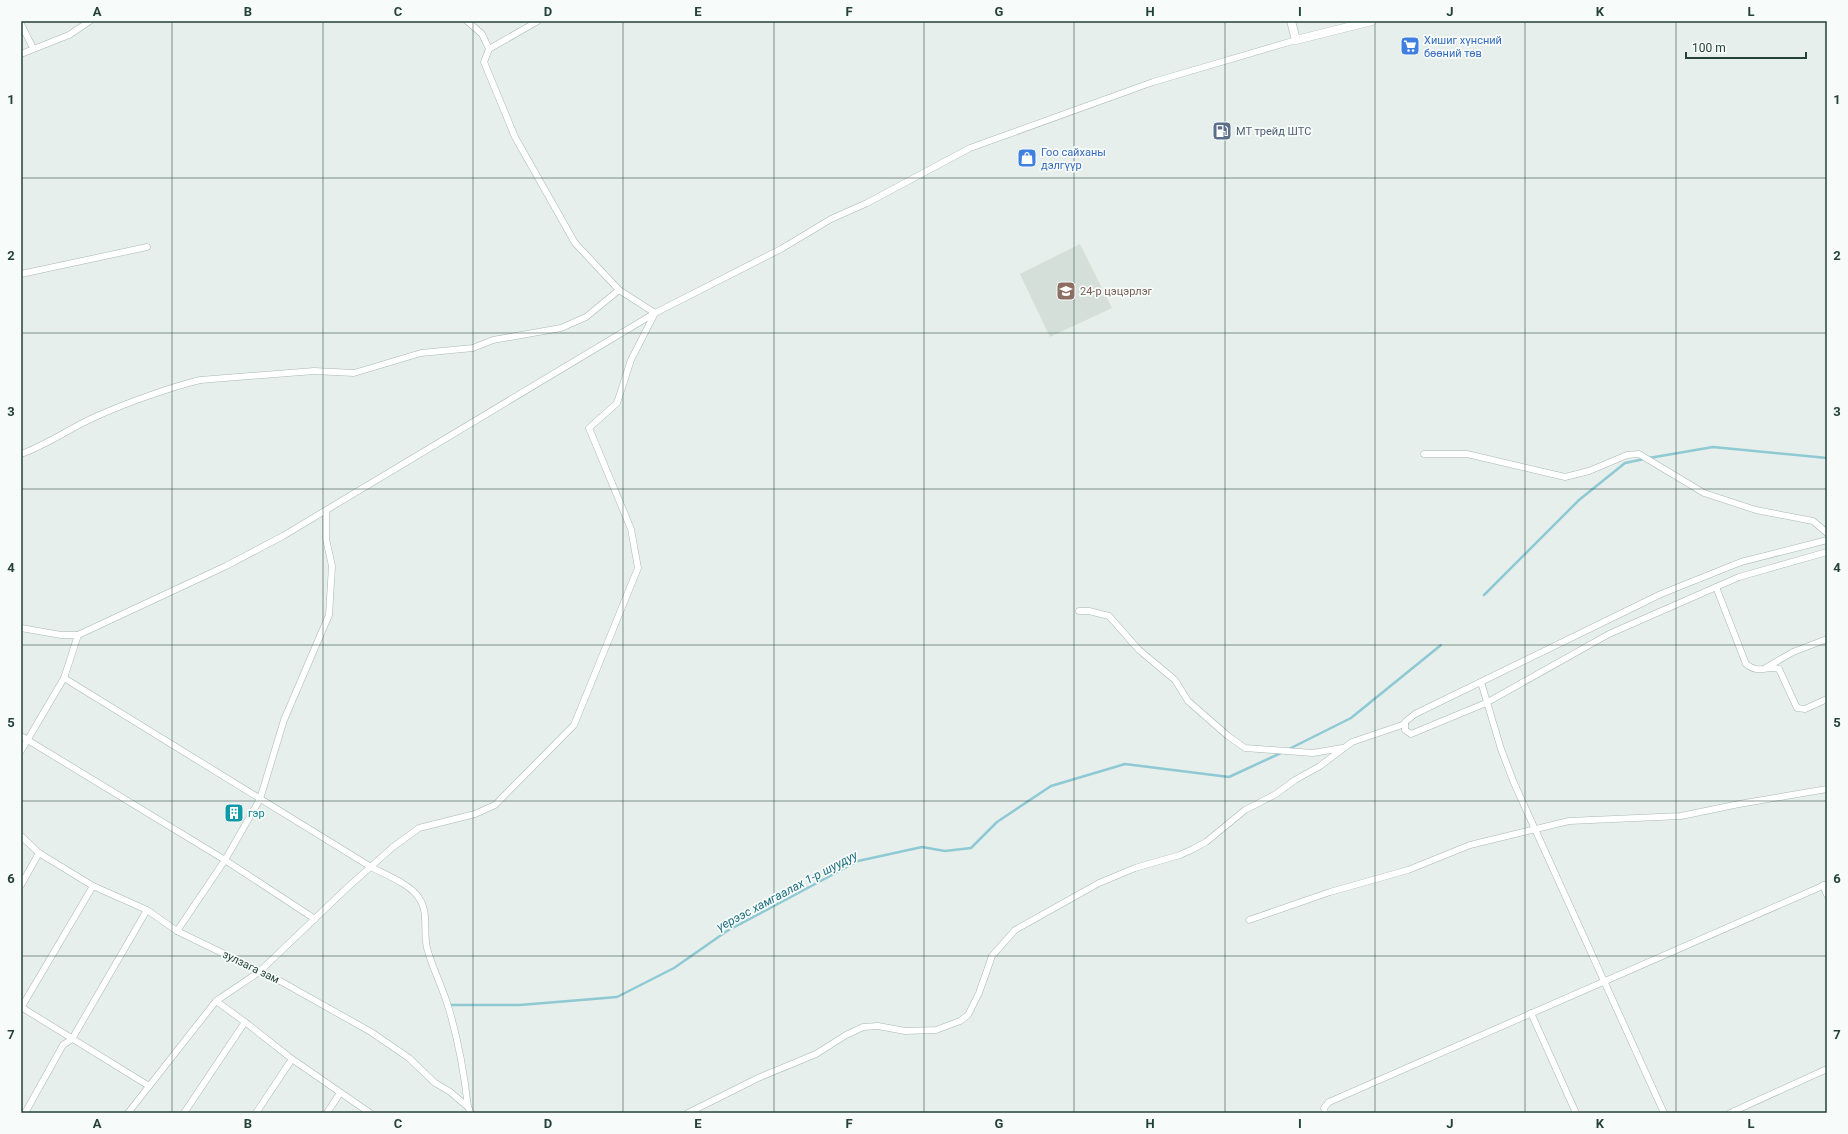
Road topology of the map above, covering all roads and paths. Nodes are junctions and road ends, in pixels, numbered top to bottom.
1 (90, 21) edge
2 (467, 21) edge
3 (538, 21) edge
4 (1291, 21) edge
5 (1372, 21) edge
6 (21, 24) edge
7 (1296, 40) junction
8 (34, 48) junction
9 (489, 48) junction
10 (21, 54) edge
11 (147, 247) dead end
12 (21, 274) edge
13 (619, 290) junction
14 (655, 313) junction
15 (21, 454) edge
16 (1424, 454) dead end
17 (326, 511) junction
18 (1827, 533) edge
19 (1827, 540) edge
20 (1827, 552) edge
21 (1716, 587) junction
22 (1079, 611) dead end
23 (21, 628) edge
24 (78, 635) junction
25 (1827, 639) edge
26 (1760, 670) junction
27 (64, 678) junction
28 (1481, 682) junction
29 (1827, 699) edge
30 (1486, 703) junction
31 (1405, 724) junction
32 (21, 736) edge
33 (28, 740) junction
34 (1344, 748) junction
35 (21, 751) edge
36 (1827, 789) edge
37 (260, 799) junction
38 (1535, 830) junction
39 (21, 836) edge
40 (39, 853) junction
41 (225, 860) junction
42 (371, 867) junction
43 (1825, 884) edge
44 (21, 885) edge
45 (93, 886) junction
46 (1827, 895) edge
47 (147, 910) junction
48 (315, 919) junction
49 (1249, 920) dead end
50 (177, 930) junction
51 (259, 972) junction
52 (1604, 981) junction
53 (216, 1001) junction
54 (21, 1008) edge
55 (1531, 1013) junction
56 (245, 1022) junction
57 (72, 1039) junction
58 (292, 1060) junction
59 (1827, 1069) edge
60 (149, 1086) junction
61 (340, 1093) junction
62 (469, 1110) edge
63 (25, 1113) edge
64 (128, 1113) edge
65 (184, 1113) edge
66 (256, 1113) edge
67 (327, 1113) edge
68 (370, 1113) edge
69 (688, 1113) edge
70 (1325, 1113) edge
71 (1576, 1113) edge
72 (1664, 1113) edge
73 (1730, 1113) edge

1 - 8 street
2 - 9 street
3 - 9 street
4 - 7 street
5 - 7 street
6 - 8 street
7 - 14 street
8 - 10 street
9 - 13 street
11 - 12 street
13 - 14 street
13 - 15 street
14 - 17 street
14 - 42 street
16 - 18 street
17 - 24 street
17 - 37 street
19 - 28 street
20 - 21 street
21 - 26 street
21 - 30 street
22 - 34 street
23 - 24 street
24 - 27 street
25 - 26 street
26 - 29 street
27 - 33 street
27 - 37 street
28 - 30 street
28 - 31 street
30 - 31 street
30 - 38 street
31 - 34 street
32 - 33 street
33 - 35 street
33 - 41 street
34 - 69 street
36 - 38 street
37 - 41 street
37 - 42 street
38 - 49 street
38 - 52 street
39 - 40 street, зулзага зам
40 - 44 street
40 - 45 street, зулзага зам
41 - 48 street
41 - 50 street
42 - 48 street
42 - 62 street
43 - 46 street
43 - 52 street
45 - 47 street, зулзага зам
45 - 54 street
47 - 50 street, зулзага зам
47 - 57 street
48 - 51 street
50 - 51 street, зулзага зам
51 - 53 street
51 - 62 street, зулзага зам
52 - 55 street
52 - 72 street
53 - 56 street
53 - 60 street
54 - 57 street
55 - 70 street
55 - 71 street
56 - 58 street
56 - 65 street
57 - 60 street
57 - 63 street
58 - 61 street
58 - 66 street
59 - 73 street
60 - 64 street
61 - 67 street
61 - 68 street

